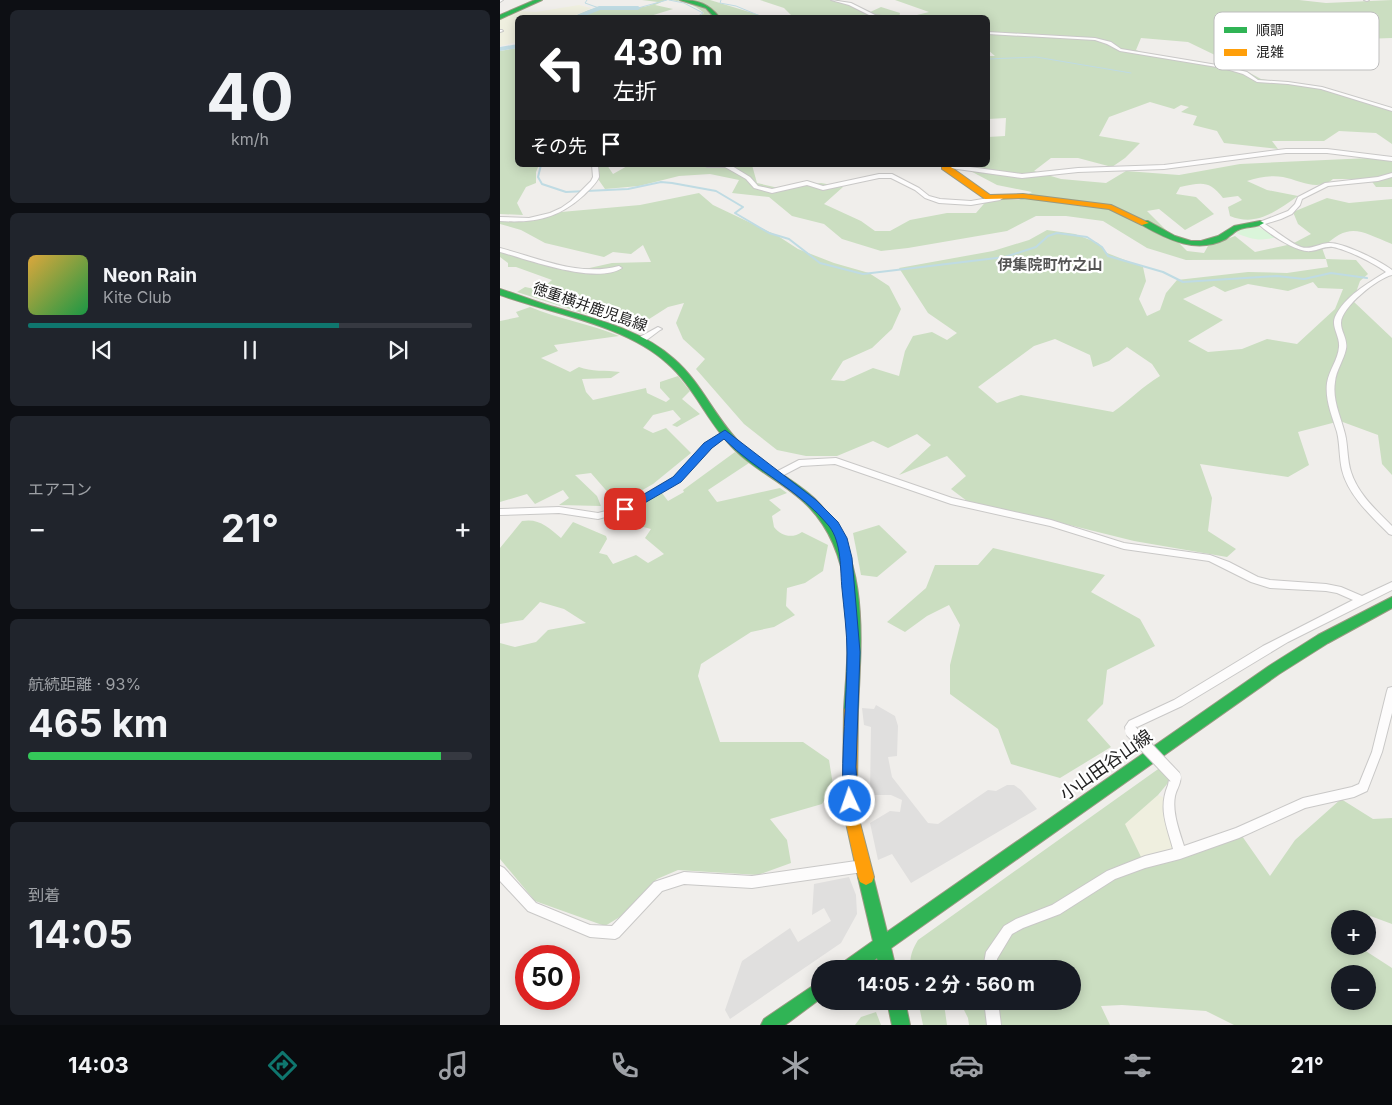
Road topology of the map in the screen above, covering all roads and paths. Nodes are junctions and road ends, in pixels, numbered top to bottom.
1 (539, 0) edge
2 (683, 0) edge
3 (833, 0) edge
4 (716, 15) edge
5 (872, 15) edge
6 (500, 17) edge
7 (990, 33) edge
8 (1214, 66) edge
9 (1238, 70) edge
10 (1392, 110) edge
11 (1392, 160) edge
12 (595, 167) edge
13 (729, 167) edge
14 (945, 167) edge
15 (952, 167) edge
16 (1392, 175) edge
17 (1000, 198) junction
18 (500, 219) edge
19 (1260, 223) junction
20 (500, 250) edge
21 (619, 268) dead end
22 (1390, 269) edge
23 (500, 292) edge
24 (658, 329) dead end
25 (641, 340) junction
26 (725, 434) junction
27 (775, 476) junction
28 (500, 512) edge
29 (1392, 532) edge
30 (1392, 586) edge
31 (1361, 600) junction
32 (1392, 602) edge
33 (1392, 691) edge
34 (1131, 731) joint
35 (1180, 853) junction
36 (863, 866) junction
37 (500, 872) edge
38 (882, 944) junction
39 (860, 960) edge
40 (886, 960) edge
41 (990, 960) edge
42 (811, 995) edge
43 (898, 1010) edge
44 (992, 1010) edge
45 (770, 1025) edge
46 (901, 1025) edge
47 (994, 1025) edge

1 - 6 main road
2 - 4 main road
3 - 5 street
7 - 8 street
9 - 10 street
11 - 15 street
12 - 18 street
13 - 17 street
14 - 17 main road
16 - 19 street
17 - 19 main road
19 - 22 street
20 - 21 street
22 - 29 street
23 - 25 main road, 徳重横井鹿児島線
24 - 25 street
25 - 26 main road, 徳重横井鹿児島線
26 - 27 main road, 徳重横井鹿児島線
26 - 28 street
27 - 31 street
27 - 36 main road, 徳重横井鹿児島線
30 - 31 street
31 - 34 street
32 - 38 main road, 小山田谷山線
33 - 35 street
34 - 35 street, bridge
35 - 41 street
36 - 37 street
36 - 38 main road, 徳重横井鹿児島線
38 - 39 main road, 小山田谷山線
38 - 40 main road, 徳重横井鹿児島線
42 - 45 main road
43 - 46 main road
44 - 47 street

